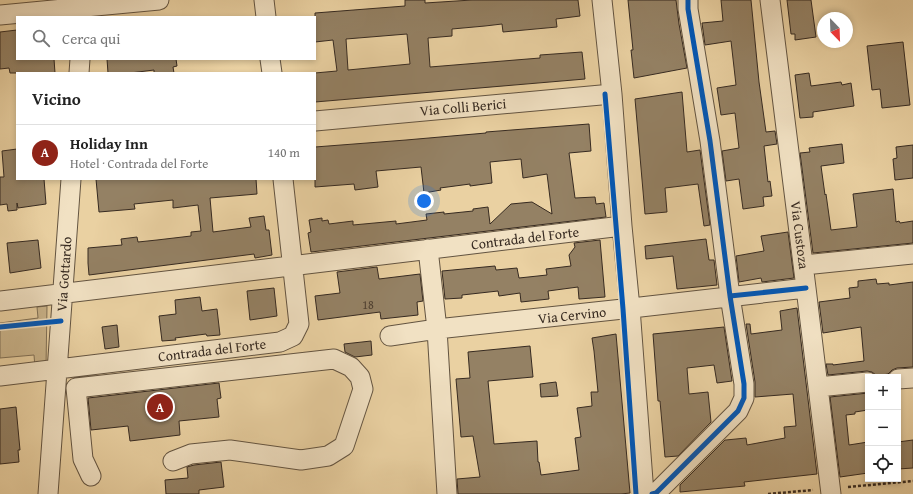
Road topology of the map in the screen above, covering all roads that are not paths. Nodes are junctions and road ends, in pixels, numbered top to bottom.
1 (159, 0) edge
2 (264, 0) edge
3 (602, 0) edge
4 (688, 0) edge
5 (770, 0) edge
6 (83, 8) edge
7 (0, 15) edge
8 (266, 16) edge
9 (80, 60) edge
10 (270, 60) edge
11 (79, 72) edge
12 (272, 72) edge
13 (612, 94) junction
14 (316, 121) edge
15 (71, 180) edge
16 (283, 180) edge
17 (622, 226) junction
18 (428, 249) junction
19 (913, 254) edge
20 (804, 265) junction
21 (292, 266) junction
22 (806, 288) junction
23 (63, 293) junction
24 (730, 296) junction
25 (0, 301) edge
26 (630, 308) junction
27 (437, 329) junction
28 (390, 336) dead end
29 (57, 370) junction
30 (0, 376) edge
31 (913, 378) edge
32 (901, 379) edge
33 (865, 382) edge
34 (818, 387) junction
35 (173, 461) dead end
36 (91, 476) dead end
37 (48, 494) edge
38 (447, 494) edge
39 (644, 494) edge
40 (652, 494) edge
41 (831, 494) edge

1 - 6 street
2 - 8 street
3 - 13 street
4 - 24 street
5 - 20 street, Via Custoza
6 - 7 street
9 - 11 street
10 - 12 street
13 - 14 street, Via Colli Berici
13 - 17 street
15 - 23 street, Via Gottardo
16 - 21 street
17 - 18 street, Contrada del Forte
17 - 26 street
18 - 21 street, Contrada del Forte
18 - 27 street
19 - 20 street
20 - 22 street, Via Custoza
21 - 23 street, Contrada del Forte
21 - 29 street, Contrada del Forte
22 - 24 street, Via Cervino
22 - 34 street, Via Custoza
23 - 25 street, Contrada del Forte
23 - 29 street, Via Gottardo
24 - 26 street, Via Cervino
24 - 40 street
26 - 27 street, Via Cervino
26 - 39 street
27 - 28 street, Via Cervino
27 - 38 street
29 - 30 street
29 - 37 street, Via Gottardo
31 - 32 street
33 - 34 street
34 - 41 street, Via Custoza
35 - 36 street

